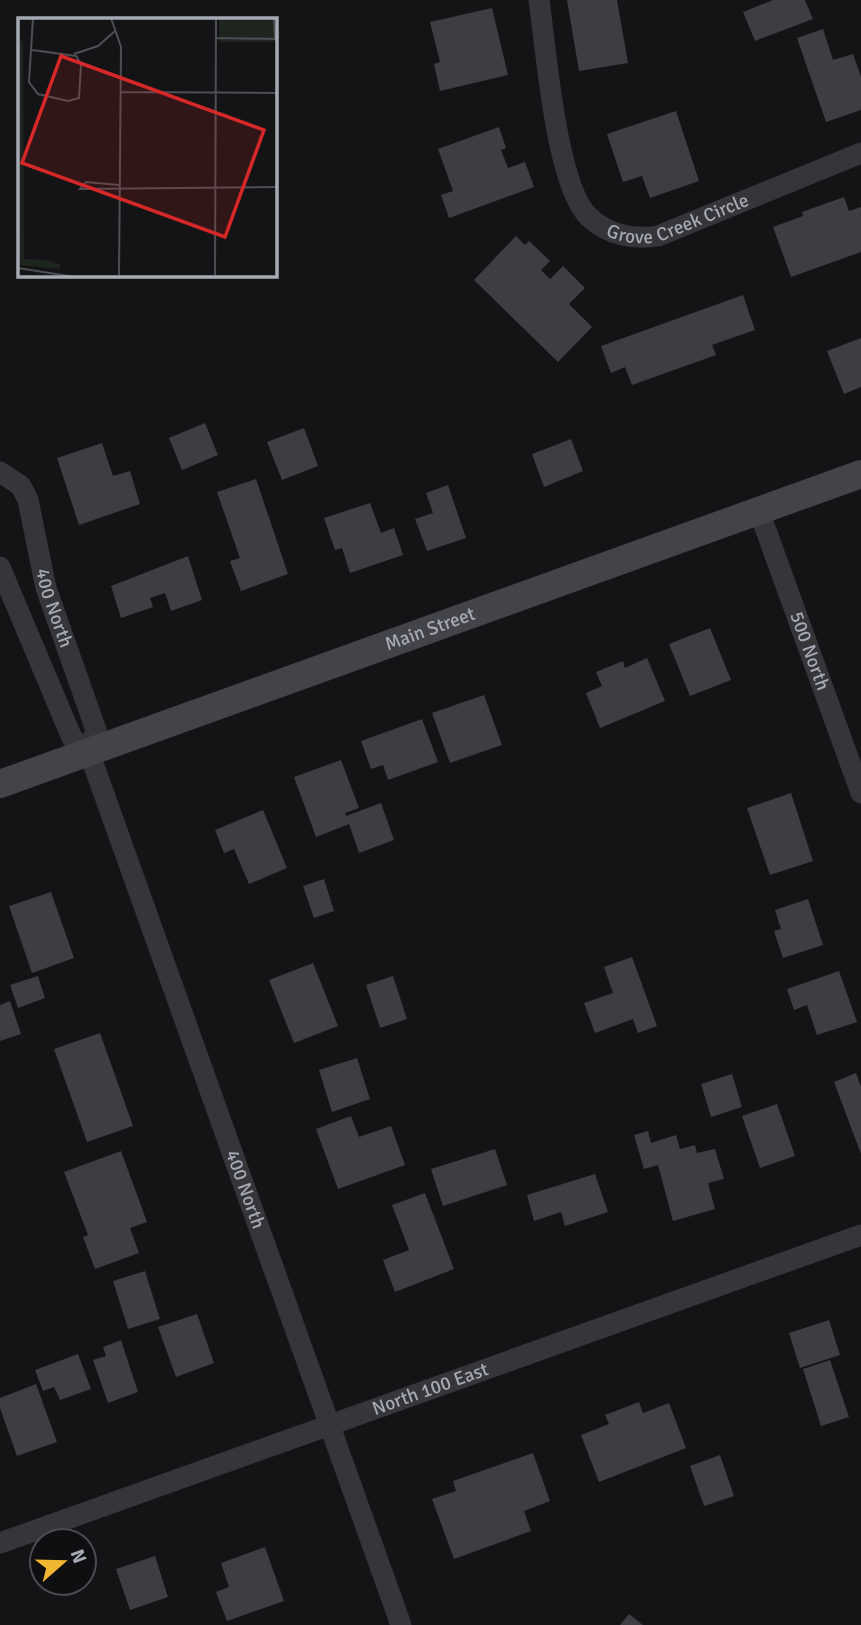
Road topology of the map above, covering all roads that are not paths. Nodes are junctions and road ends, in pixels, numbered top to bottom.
1 (539, 0) edge
2 (861, 153) edge
3 (0, 472) edge
4 (861, 474) edge
5 (759, 511) junction
6 (0, 567) edge
7 (64, 643) junction
8 (38, 656) junction
9 (89, 752) junction
10 (0, 784) edge
11 (861, 793) edge
12 (861, 1235) edge
13 (330, 1425) junction
14 (0, 1543) edge
15 (401, 1625) edge

1 - 2 street, Grove Creek Circle
3 - 7 street, 400 North
4 - 5 main road, Main Street
5 - 9 main road, Main Street
5 - 11 street, 500 North
6 - 8 street, 400 North
7 - 8 street
7 - 9 street, 400 North
8 - 9 street, 400 North
9 - 10 main road, Main Street
9 - 13 street, 400 North
12 - 13 street, North 100 East
13 - 14 street, North 100 East
13 - 15 street, 400 North

